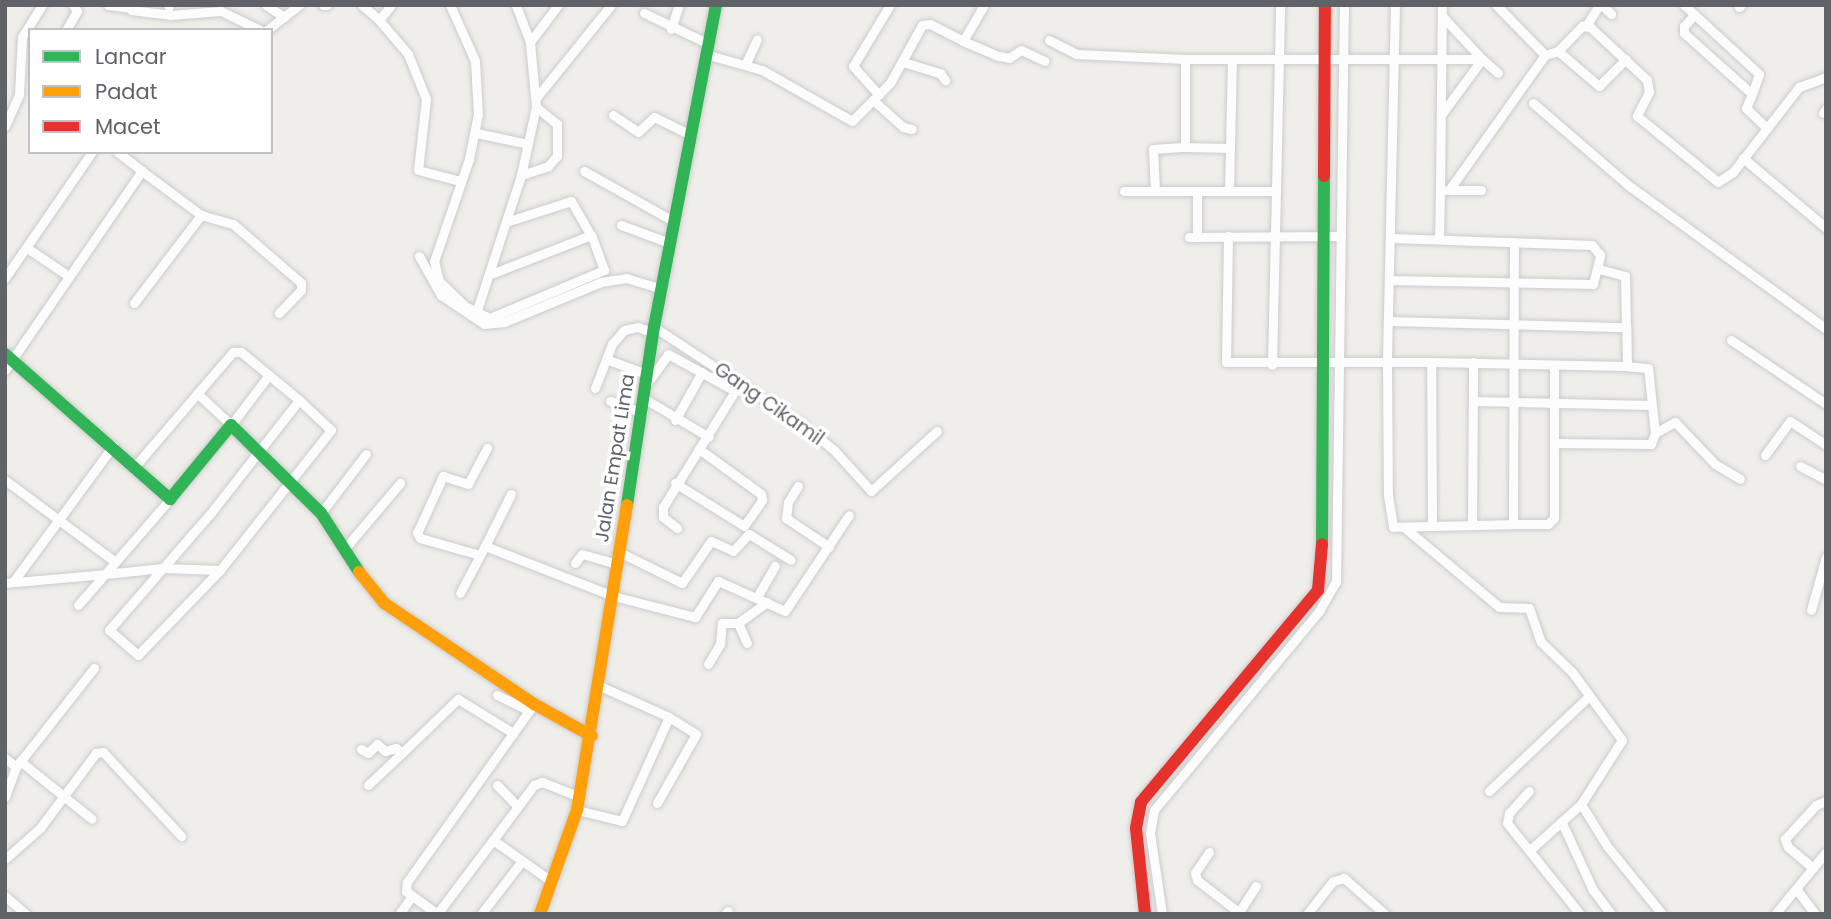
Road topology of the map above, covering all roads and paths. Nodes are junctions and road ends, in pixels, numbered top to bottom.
1 (42, 5) edge
2 (73, 5) edge
3 (108, 5) edge
4 (266, 5) edge
5 (299, 5) edge
6 (362, 5) edge
7 (391, 5) edge
8 (450, 5) edge
9 (516, 5) edge
10 (558, 5) edge
11 (611, 5) edge
12 (679, 5) edge
13 (890, 5) edge
14 (984, 5) edge
15 (1280, 5) edge
16 (1325, 5) edge
17 (1344, 5) edge
18 (1395, 5) edge
19 (1442, 5) edge
20 (1496, 5) edge
21 (1600, 5) edge
22 (1684, 5) edge
23 (713, 6) edge
24 (134, 8) edge
25 (644, 13) dead end
26 (1611, 14) dead end
27 (1694, 15) junction
28 (284, 17) junction
29 (1443, 17) junction
30 (379, 20) junction
31 (1586, 26) junction
32 (67, 28) edge
33 (257, 28) edge
34 (270, 28) edge
35 (671, 29) junction
36 (757, 39) dead end
37 (1049, 40) dead end
38 (963, 41) junction
39 (530, 42) junction
40 (706, 49) junction
41 (1558, 51) junction
42 (1545, 55) junction
43 (1324, 57) junction
44 (1342, 57) junction
45 (1278, 58) junction
46 (1394, 59) junction
47 (1482, 59) junction
48 (1626, 59) junction
49 (1182, 60) junction
50 (1233, 60) junction
51 (1442, 60) junction
52 (1045, 61) dead end
53 (903, 62) junction
54 (746, 64) junction
55 (1498, 74) dead end
56 (1826, 77) edge
57 (945, 80) dead end
58 (1752, 94) junction
59 (876, 97) junction
60 (536, 102) junction
61 (1533, 103) dead end
62 (613, 114) dead end
63 (1441, 115) junction
64 (5, 126) edge
65 (1767, 128) junction
66 (912, 130) dead end
67 (476, 133) junction
68 (689, 134) junction
69 (528, 144) junction
70 (1185, 148) junction
71 (1230, 148) junction
72 (91, 154) edge
73 (121, 154) edge
74 (1743, 158) junction
75 (142, 171) junction
76 (584, 171) dead end
77 (521, 175) junction
78 (460, 181) junction
79 (1155, 190) junction
80 (1444, 190) junction
81 (1481, 190) dead end
82 (1124, 191) dead end
83 (1198, 191) junction
84 (1228, 191) junction
85 (1276, 191) junction
86 (201, 215) junction
87 (673, 221) junction
88 (506, 222) junction
89 (621, 225) dead end
90 (1826, 229) edge
91 (591, 235) junction
92 (1228, 236) junction
93 (1325, 236) junction
94 (1341, 236) junction
95 (1276, 237) junction
96 (1392, 238) junction
97 (1439, 239) junction
98 (1514, 242) junction
99 (670, 243) junction
100 (27, 248) junction
101 (419, 256) dead end
102 (1598, 270) junction
103 (491, 274) junction
104 (67, 275) junction
105 (5, 278) edge
106 (1390, 280) junction
107 (1513, 282) junction
108 (662, 289) junction
109 (134, 303) dead end
110 (279, 313) dead end
111 (476, 313) junction
112 (1389, 321) junction
113 (1514, 324) junction
114 (1626, 327) junction
115 (1826, 329) edge
116 (654, 330) junction
117 (1731, 340) dead end
118 (606, 359) junction
119 (7, 361) edge
120 (1432, 362) junction
121 (1474, 362) junction
122 (1387, 363) junction
123 (1513, 363) junction
124 (1272, 365) junction
125 (1553, 365) junction
126 (1331, 366) junction
127 (1627, 366) junction
128 (702, 372) junction
129 (268, 376) junction
130 (648, 379) junction
131 (595, 388) dead end
132 (198, 394) junction
133 (645, 399) junction
134 (299, 400) junction
135 (610, 401) dead end
136 (1473, 401) junction
137 (1512, 403) junction
138 (1554, 403) junction
139 (1826, 404) edge
140 (1650, 405) junction
141 (643, 413) junction
142 (675, 420) junction
143 (231, 425) junction
144 (937, 431) dead end
145 (1655, 433) junction
146 (709, 437) junction
147 (1554, 443) junction
148 (1826, 445) edge
149 (113, 446) junction
150 (487, 448) dead end
151 (699, 449) junction
152 (260, 452) junction
153 (366, 454) dead end
154 (1765, 455) dead end
155 (136, 465) junction
156 (1800, 466) dead end
157 (1338, 477) junction
158 (1324, 478) junction
159 (1740, 479) dead end
160 (5, 480) edge
161 (1826, 480) edge
162 (291, 483) junction
163 (400, 483) dead end
164 (674, 483) junction
165 (798, 486) dead end
166 (511, 494) dead end
167 (170, 499) junction
168 (321, 513) junction
169 (849, 515) dead end
170 (58, 519) junction
171 (1513, 524) junction
172 (1472, 525) junction
173 (1432, 526) junction
174 (677, 528) dead end
175 (1405, 528) junction
176 (485, 546) junction
177 (346, 547) junction
178 (829, 547) junction
179 (480, 555) junction
180 (1826, 557) edge
181 (618, 558) junction
182 (791, 560) dead end
183 (114, 561) junction
184 (575, 563) dead end
185 (775, 566) dead end
186 (163, 568) junction
187 (220, 570) junction
188 (105, 574) junction
189 (9, 582) edge
190 (460, 593) dead end
191 (613, 596) junction
192 (757, 597) junction
193 (767, 602) junction
194 (79, 605) dead end
195 (1811, 610) dead end
196 (738, 622) junction
197 (747, 643) dead end
198 (1278, 648) junction
199 (708, 664) dead end
200 (94, 668) dead end
201 (600, 686) junction
202 (497, 695) dead end
203 (1589, 696) junction
204 (531, 707) junction
205 (669, 717) junction
206 (513, 733) junction
207 (592, 736) junction
208 (361, 749) dead end
209 (402, 753) junction
210 (5, 758) edge
211 (18, 764) junction
212 (368, 785) dead end
213 (497, 785) dead end
214 (1529, 791) dead end
215 (1489, 792) dead end
216 (64, 794) junction
217 (580, 796) junction
218 (5, 797) edge
219 (1826, 801) edge
220 (657, 803) dead end
221 (1581, 804) junction
222 (516, 805) junction
223 (576, 810) junction
224 (92, 819) dead end
225 (1562, 823) junction
226 (181, 836) dead end
227 (493, 840) junction
228 (1531, 849) junction
229 (1209, 852) dead end
230 (1826, 852) edge
231 (5, 859) edge
232 (522, 861) junction
233 (1814, 868) junction
234 (551, 881) junction
235 (1256, 886) dead end
236 (1797, 890) junction
237 (5, 896) edge
238 (412, 896) junction
239 (1381, 912) edge
240 (436, 913) edge
241 (1240, 913) edge
242 (26, 914) edge
243 (399, 914) edge
244 (481, 914) edge
245 (540, 914) edge
246 (1146, 914) edge
247 (1162, 914) edge
248 (1307, 914) edge
249 (1580, 914) edge
250 (1611, 914) edge
251 (1662, 914) edge
252 (1775, 914) edge
253 (1815, 914) edge

1 - 64 street
2 - 32 street
3 - 24 street
4 - 28 street
5 - 28 street
6 - 30 street
7 - 30 street
8 - 67 street
9 - 39 street
10 - 39 street
11 - 60 street
12 - 35 street
13 - 59 street
14 - 38 street
15 - 45 street
16 - 43 street
17 - 44 street
18 - 46 street
19 - 29 street
20 - 42 street
21 - 26 street
21 - 31 street
22 - 27 street
23 - 40 street, Jalan Empat Lima
24 - 33 street
25 - 35 street
27 - 58 street
27 - 58 street
28 - 34 street
29 - 47 street
29 - 51 street
30 - 78 street
31 - 41 street
31 - 48 street
35 - 40 street
36 - 54 street
37 - 49 street
38 - 52 street
38 - 53 street
39 - 60 street
40 - 54 street
40 - 68 street, Jalan Empat Lima
41 - 42 street
41 - 48 street
42 - 80 street
43 - 44 street
43 - 45 street
43 - 93 street
44 - 46 street
44 - 94 street
45 - 50 street
45 - 85 street
46 - 51 street
46 - 96 street
47 - 51 street
47 - 55 street
47 - 63 street
48 - 74 street
49 - 50 street
49 - 70 street
50 - 71 street
51 - 63 street
53 - 57 street
53 - 59 street
54 - 59 street
56 - 65 street
58 - 65 street
59 - 66 street
60 - 69 street
60 - 77 street
61 - 115 street
62 - 68 street
63 - 80 street
65 - 74 street
67 - 69 street
67 - 78 street
68 - 87 street, Jalan Empat Lima
69 - 77 street
70 - 71 street
70 - 79 street
71 - 84 street
72 - 100 street
73 - 75 street
74 - 90 street
75 - 86 street
75 - 104 street
76 - 87 street
77 - 88 street
78 - 111 street
79 - 82 street
79 - 83 street
80 - 81 street
80 - 97 street
83 - 84 street
83 - 92 street
84 - 85 street
85 - 95 street
86 - 109 street
86 - 110 street
87 - 99 street, Jalan Empat Lima
88 - 91 street
88 - 103 street
89 - 99 street
91 - 103 street
91 - 111 street
92 - 95 street
92 - 124 street
93 - 94 street
93 - 95 street
93 - 126 street
94 - 126 street
95 - 124 street
96 - 97 street
96 - 106 street
97 - 98 street
98 - 102 street
98 - 107 street
99 - 108 street, Jalan Empat Lima
100 - 104 street
100 - 105 street
101 - 108 street
102 - 107 street
102 - 114 street
103 - 111 street
104 - 119 street
106 - 107 street
106 - 112 street
107 - 113 street
108 - 116 street, Jalan Empat Lima
112 - 113 street
112 - 122 street
113 - 114 street
113 - 123 street
114 - 127 street
116 - 118 street
116 - 130 street, Jalan Empat Lima
116 - 144 street, Gang Cikamil
117 - 139 street
118 - 130 street
118 - 131 street
119 - 149 street
120 - 121 street
120 - 122 street
120 - 173 street
121 - 123 street
121 - 136 street
122 - 126 street
122 - 175 street
123 - 125 street
123 - 137 street
124 - 126 street
125 - 127 street
125 - 138 street
126 - 157 street
126 - 158 street
127 - 140 street
128 - 130 street
128 - 142 street
128 - 146 street
129 - 132 street
129 - 134 street
129 - 143 street
130 - 133 street, Jalan Empat Lima
132 - 143 street
132 - 155 street
133 - 141 street, Jalan Empat Lima
133 - 142 street
134 - 152 street
134 - 162 street
135 - 141 street
136 - 137 street
136 - 172 street
137 - 138 street
137 - 171 street
138 - 140 street
138 - 147 street
140 - 145 street
141 - 181 street, Jalan Empat Lima
142 - 146 street
143 - 152 street
143 - 167 street
145 - 147 street
145 - 159 street
146 - 151 street
147 - 171 street
148 - 154 street
149 - 155 street
149 - 170 street
150 - 179 street
151 - 164 street
151 - 164 street
152 - 162 street
152 - 186 street
153 - 168 street
155 - 167 street
156 - 161 street
157 - 158 street
157 - 198 street
158 - 198 street
160 - 170 street
162 - 168 street
162 - 187 street
163 - 177 street
164 - 174 street
165 - 178 street
166 - 176 street
167 - 183 street
168 - 177 street
169 - 178 street
170 - 183 street
170 - 189 street
171 - 172 street
172 - 173 street
173 - 175 street
175 - 203 street
176 - 179 street
176 - 191 street
177 - 204 street
178 - 193 street
179 - 190 street
180 - 195 street
181 - 182 street
181 - 184 street
181 - 191 street, Jalan Empat Lima
183 - 188 street
185 - 192 street
186 - 187 street
186 - 187 street
186 - 188 street
188 - 189 street
188 - 194 street
191 - 192 street
191 - 201 street, Jalan Empat Lima
192 - 193 street
193 - 196 street
196 - 197 street
196 - 199 street
198 - 246 street
198 - 247 street
200 - 211 street
201 - 205 street
201 - 207 street, Jalan Empat Lima
202 - 204 street
203 - 215 street
203 - 221 street
204 - 206 street
204 - 207 street
205 - 220 street
205 - 223 street
206 - 209 street
206 - 238 street
207 - 217 street, Jalan Empat Lima
208 - 209 street
209 - 212 street
210 - 211 street
211 - 216 street
211 - 218 street
213 - 222 street
214 - 228 street
216 - 224 street
216 - 226 street
216 - 231 street
217 - 222 street
217 - 223 street, Jalan Empat Lima
219 - 233 street
221 - 225 street
221 - 251 street
222 - 227 street
223 - 234 street, Jalan Empat Lima
225 - 228 street
225 - 250 street
227 - 232 street
227 - 240 street
228 - 249 street
229 - 241 street
230 - 233 street
232 - 234 street
232 - 244 street
233 - 236 street
234 - 245 street, Jalan Empat Lima
235 - 241 street
236 - 252 street
236 - 253 street
237 - 242 street
238 - 240 street
238 - 243 street
239 - 248 street

